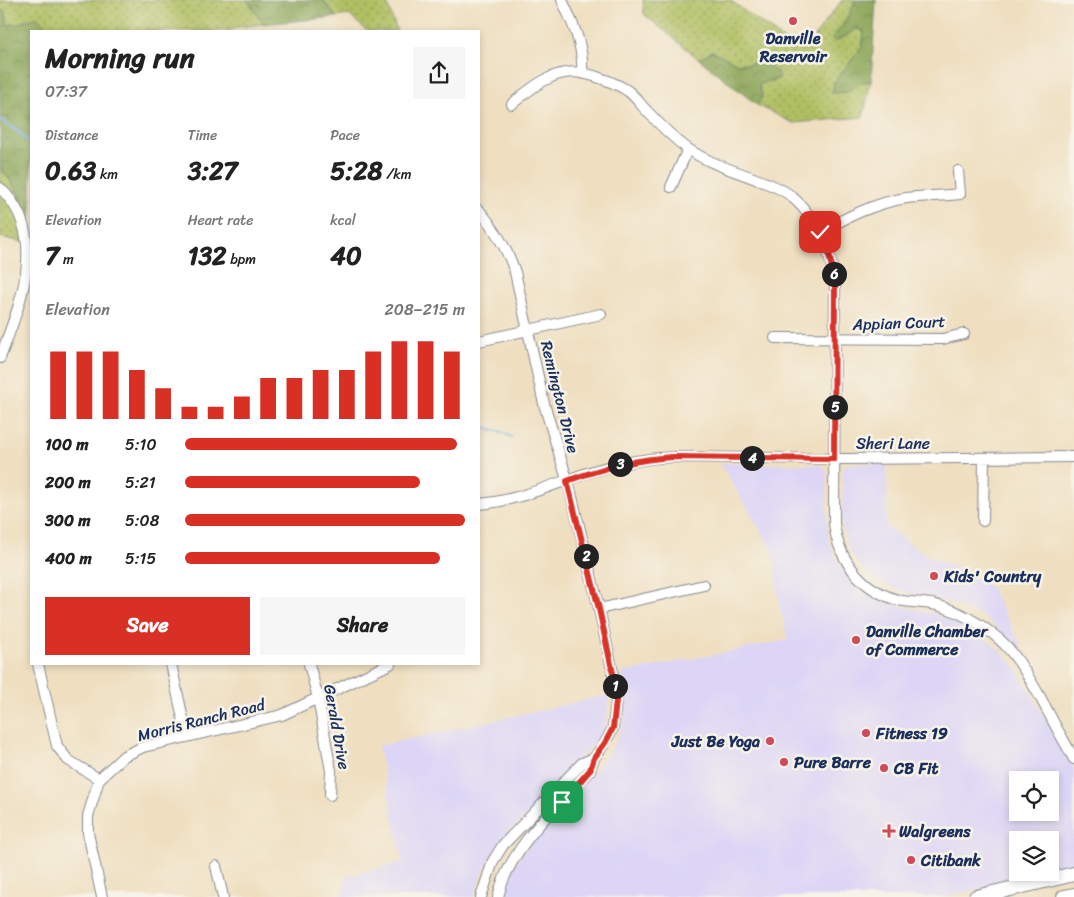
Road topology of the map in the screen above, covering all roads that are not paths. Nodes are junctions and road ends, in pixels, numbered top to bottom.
1 (562, 0) edge
2 (582, 73) junction
3 (512, 104) dead end
4 (688, 149) junction
5 (958, 171) dead end
6 (671, 187) dead end
7 (0, 188) edge
8 (480, 211) edge
9 (820, 232) junction
10 (601, 314) dead end
11 (528, 330) junction
12 (964, 334) dead end
13 (775, 338) dead end
14 (836, 339) junction
15 (480, 342) edge
16 (0, 358) edge
17 (1074, 456) edge
18 (984, 458) junction
19 (834, 459) junction
20 (567, 481) junction
21 (480, 504) edge
22 (982, 521) dead end
23 (704, 585) dead end
24 (599, 609) junction
25 (38, 665) edge
26 (170, 665) edge
27 (309, 665) edge
28 (388, 665) edge
29 (318, 698) junction
30 (187, 737) junction
31 (594, 758) junction
32 (1074, 759) edge
33 (99, 779) junction
34 (330, 795) dead end
35 (216, 866) dead end
36 (1074, 874) edge
37 (1074, 895) edge
38 (102, 897) edge
39 (223, 897) edge
40 (482, 897) edge
41 (498, 897) edge
42 (976, 897) edge
43 (1064, 897) edge

1 - 2 street
2 - 3 street
2 - 4 street
4 - 6 street
4 - 9 street
5 - 9 street
7 - 16 street
8 - 11 street, Remington Drive
9 - 14 street
10 - 11 street
11 - 15 street
11 - 20 street, Remington Drive
12 - 14 street, Appian Court
13 - 14 street, Appian Court
14 - 19 street
17 - 18 street, Sheri Lane
18 - 19 street, Sheri Lane
18 - 22 street
19 - 20 street, Sheri Lane
19 - 32 street
20 - 21 street, Sheri Lane
20 - 24 street, Remington Drive
23 - 24 street
24 - 31 street, Remington Drive
25 - 33 street
26 - 30 street
27 - 29 street, Gerald Drive
28 - 29 street, Morris Ranch Road
29 - 30 street, Morris Ranch Road
29 - 34 street, Gerald Drive
30 - 33 street, Morris Ranch Road
31 - 40 street
31 - 41 street, Remington Drive
33 - 38 street
35 - 39 street
36 - 42 main road
37 - 43 main road

